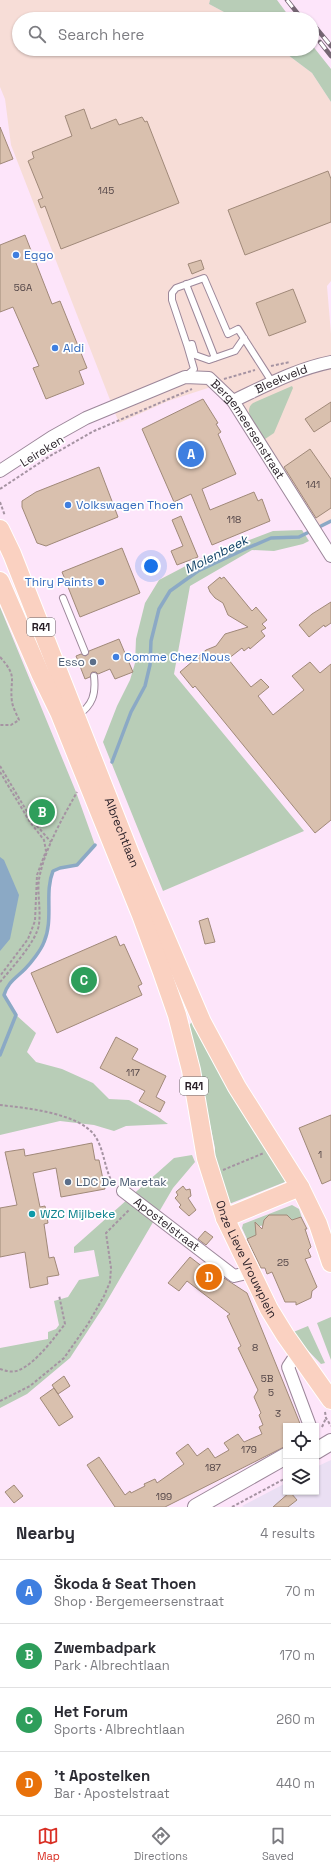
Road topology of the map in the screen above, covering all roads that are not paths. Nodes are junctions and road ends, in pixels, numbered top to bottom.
1 (186, 284) junction
2 (244, 338) junction
3 (187, 345) junction
4 (215, 358) junction
5 (331, 362) edge
6 (185, 377) junction
7 (272, 382) junction
8 (233, 400) junction
9 (0, 471) edge
10 (3, 524) edge
11 (331, 556) edge
12 (0, 581) edge
13 (63, 598) dead end
14 (85, 652) dead end
15 (94, 676) dead end
16 (76, 717) junction
17 (206, 1158) joint
18 (300, 1187) junction
19 (123, 1191) road end
20 (225, 1218) junction
21 (327, 1237) edge
22 (331, 1263) edge
23 (251, 1272) junction
24 (299, 1355) junction
25 (331, 1400) edge
26 (309, 1423) edge
27 (331, 1430) edge
28 (319, 1437) edge
29 (331, 1442) edge
30 (319, 1449) edge
31 (283, 1458) edge
32 (283, 1471) edge
33 (196, 1507) edge
34 (217, 1507) edge

1 - 2 lane
1 - 3 lane
1 - 4 lane
2 - 4 lane
2 - 7 lane
3 - 4 lane
3 - 6 lane
5 - 7 street, Bleekveld
6 - 8 street, Bergemeersenstraat
6 - 9 street, Bergemeersenstraat
7 - 8 street, Bleekveld
8 - 11 street, Bergemeersenstraat
10 - 16 main road, Albrechtlaan / R41
12 - 17 main road, Albrechtlaan / R41
13 - 14 lane
15 - 16 lane
16 - 18 main road, Albrechtlaan / R41
17 - 20 main road, Onze Lieve Vrouwplein / R41
18 - 20 main road
18 - 21 main road, R41
19 - 23 street, Apostelstraat
20 - 23 main road, Onze Lieve Vrouwplein / R41
21 - 22 main road, R41
23 - 24 main road, Onze Lieve Vrouwplein / R41
24 - 25 main road, Onze Lieve Vrouwplein / R41
24 - 26 street
27 - 28 main road
29 - 30 main road
31 - 33 main road
32 - 34 main road

